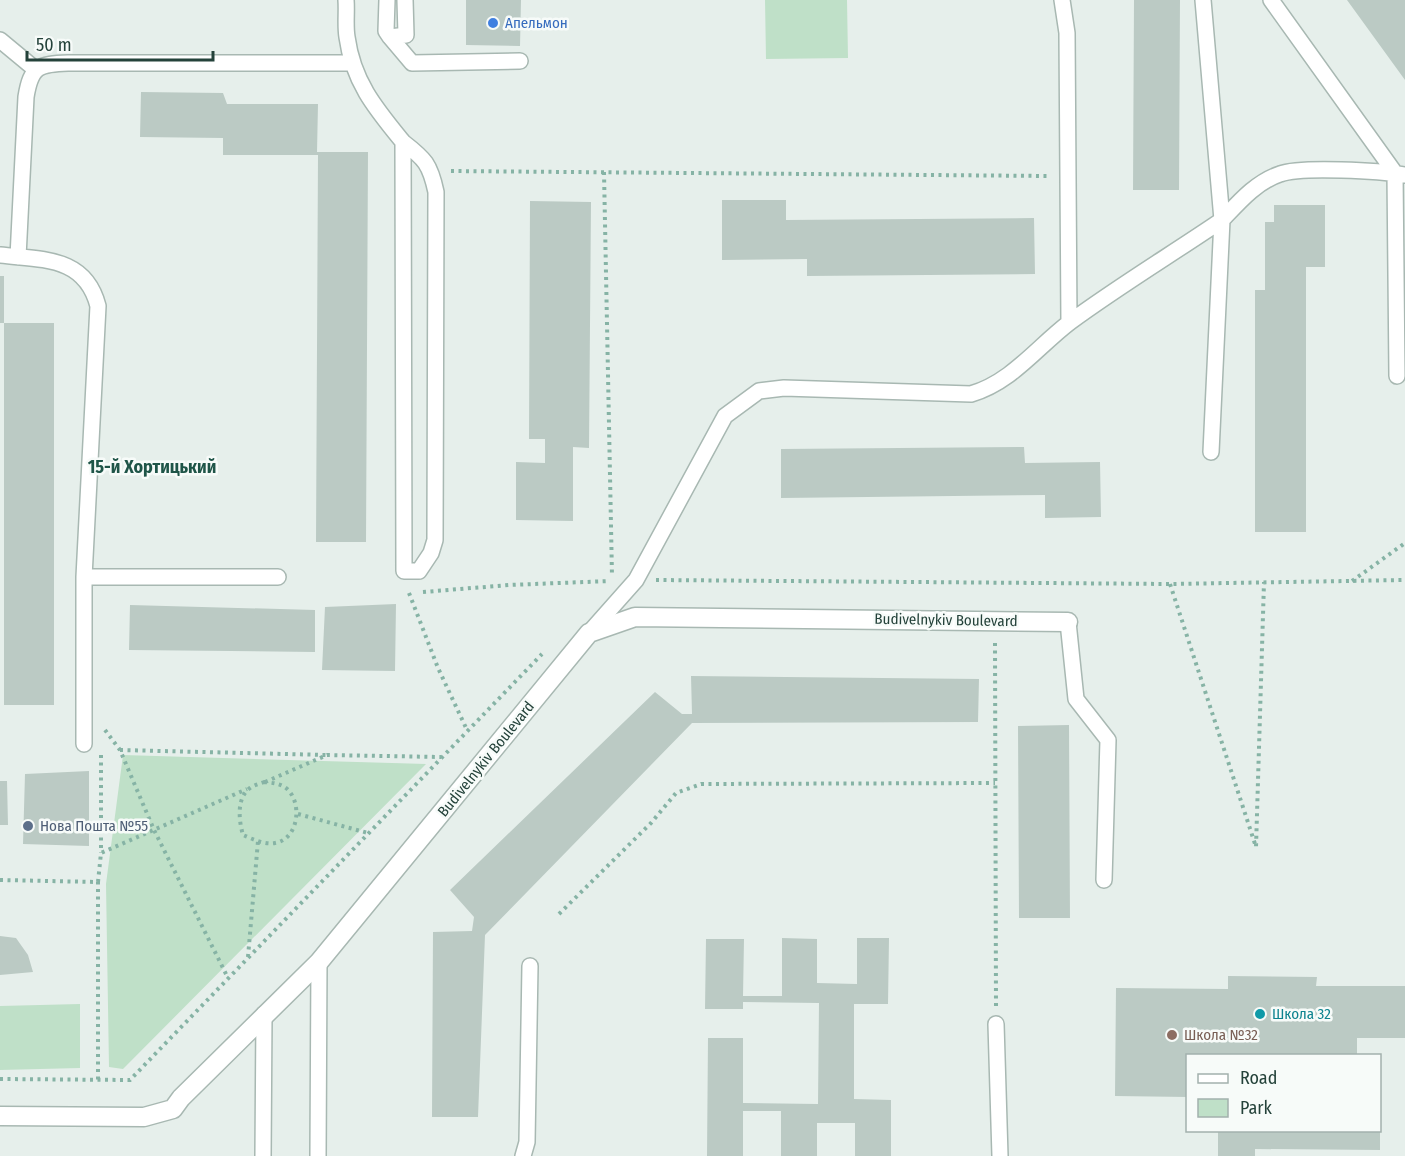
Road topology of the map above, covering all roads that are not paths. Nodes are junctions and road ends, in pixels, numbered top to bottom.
1 (346, 0) edge
2 (387, 0) edge
3 (405, 0) edge
4 (1062, 0) edge
5 (1203, 0) edge
6 (1271, 0) edge
7 (390, 37) junction
8 (0, 40) edge
9 (520, 61) dead end
10 (352, 63) junction
11 (35, 69) junction
12 (403, 142) junction
13 (1400, 174) edge
14 (1222, 220) junction
15 (0, 255) edge
16 (18, 257) junction
17 (1069, 323) junction
18 (1397, 376) dead end
19 (1211, 452) dead end
20 (84, 577) junction
21 (278, 577) dead end
22 (1068, 622) joint
23 (589, 633) junction
24 (84, 744) dead end
25 (1104, 880) dead end
26 (319, 962) junction
27 (530, 966) dead end
28 (264, 1014) junction
29 (996, 1024) road end
30 (0, 1116) edge
31 (263, 1156) edge
32 (318, 1156) edge
33 (523, 1156) edge
34 (1000, 1156) edge

1 - 10 lane
2 - 7 lane
3 - 7 lane
4 - 17 lane
5 - 14 lane
6 - 13 lane
7 - 9 lane
8 - 11 lane
10 - 11 lane
10 - 12 lane
11 - 16 lane
12 - 12 lane
13 - 14 lane
13 - 18 lane
14 - 17 lane
14 - 19 lane
15 - 16 lane
16 - 20 lane
17 - 23 lane
20 - 21 lane
20 - 24 lane
22 - 23 street, Budivelnykiv Boulevard
22 - 25 lane
23 - 26 street, Budivelnykiv Boulevard
26 - 28 street, Budivelnykiv Boulevard
26 - 32 lane
27 - 33 lane
28 - 30 street, Budivelnykiv Boulevard
28 - 31 lane
29 - 34 lane

